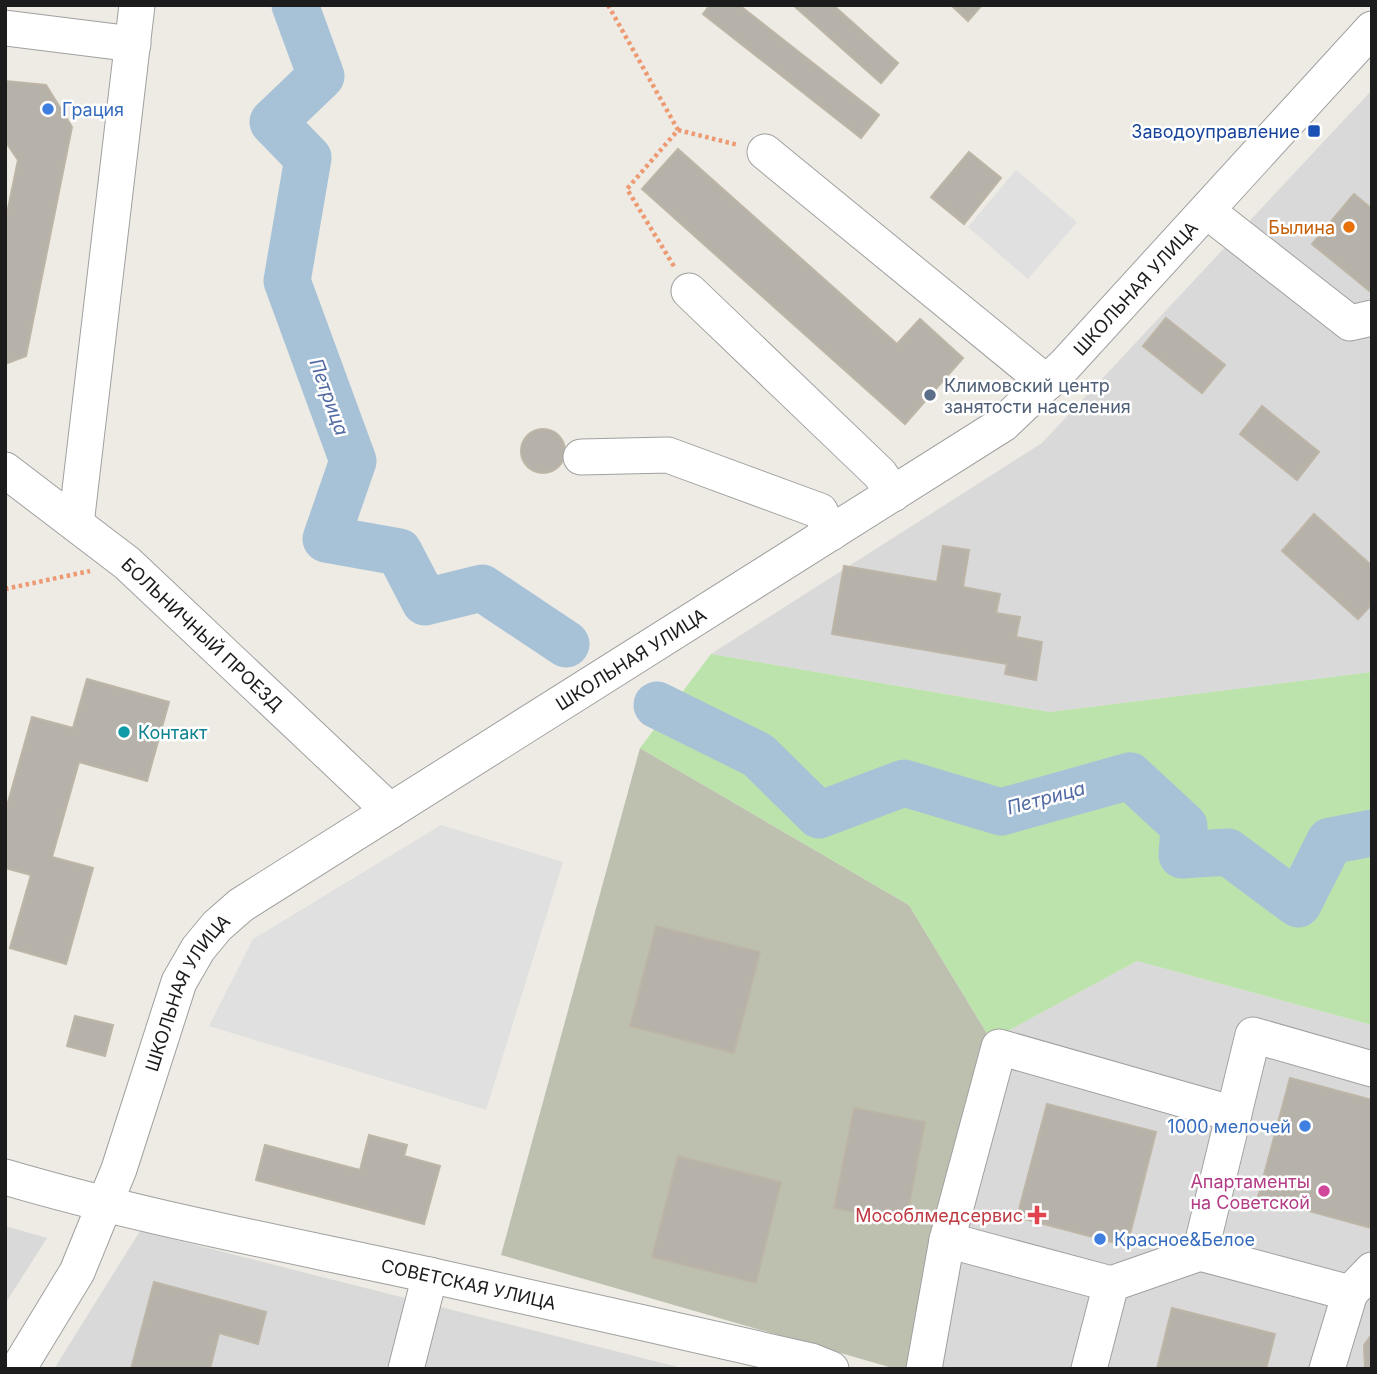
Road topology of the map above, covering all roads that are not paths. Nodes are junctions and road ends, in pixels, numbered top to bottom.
1 (137, 5) edge
2 (5, 29) edge
3 (1372, 29) edge
4 (132, 44) junction
5 (765, 152) road end
6 (1207, 211) junction
7 (690, 291) road end
8 (1372, 318) edge
9 (1047, 383) junction
10 (581, 457) dead end
11 (5, 470) edge
12 (893, 494) junction
13 (76, 524) junction
14 (831, 533) junction
15 (390, 811) junction
16 (1372, 1069) edge
17 (1234, 1114) junction
18 (5, 1177) edge
19 (105, 1204) junction
20 (947, 1240) junction
21 (1200, 1253) junction
22 (430, 1275) junction
23 (1361, 1282) edge
24 (1111, 1284) junction
25 (18, 1369) edge
26 (406, 1369) edge
27 (831, 1369) edge
28 (924, 1369) edge
29 (1089, 1369) edge
30 (1328, 1369) edge

1 - 4 street
2 - 4 street
3 - 6 street, ШКОЛЬНАЯ УЛИЦА
4 - 13 street
5 - 9 street
6 - 8 street
6 - 9 street, ШКОЛЬНАЯ УЛИЦА
7 - 12 street
9 - 12 street, ШКОЛЬНАЯ УЛИЦА
10 - 14 street
11 - 13 street, БОЛЬНИЧНЫЙ ПРОЕЗД
12 - 14 street, ШКОЛЬНАЯ УЛИЦА
13 - 15 street, БОЛЬНИЧНЫЙ ПРОЕЗД
14 - 15 street, ШКОЛЬНАЯ УЛИЦА
15 - 19 street, ШКОЛЬНАЯ УЛИЦА
16 - 17 street
17 - 20 street
17 - 21 street
18 - 19 street, СОВЕТСКАЯ УЛИЦА
19 - 22 street, СОВЕТСКАЯ УЛИЦА
19 - 25 street, ШКОЛЬНАЯ УЛИЦА
20 - 24 street
20 - 28 street
21 - 23 street
21 - 24 street
22 - 26 street
22 - 27 street, СОВЕТСКАЯ УЛИЦА
23 - 30 street
24 - 29 street

